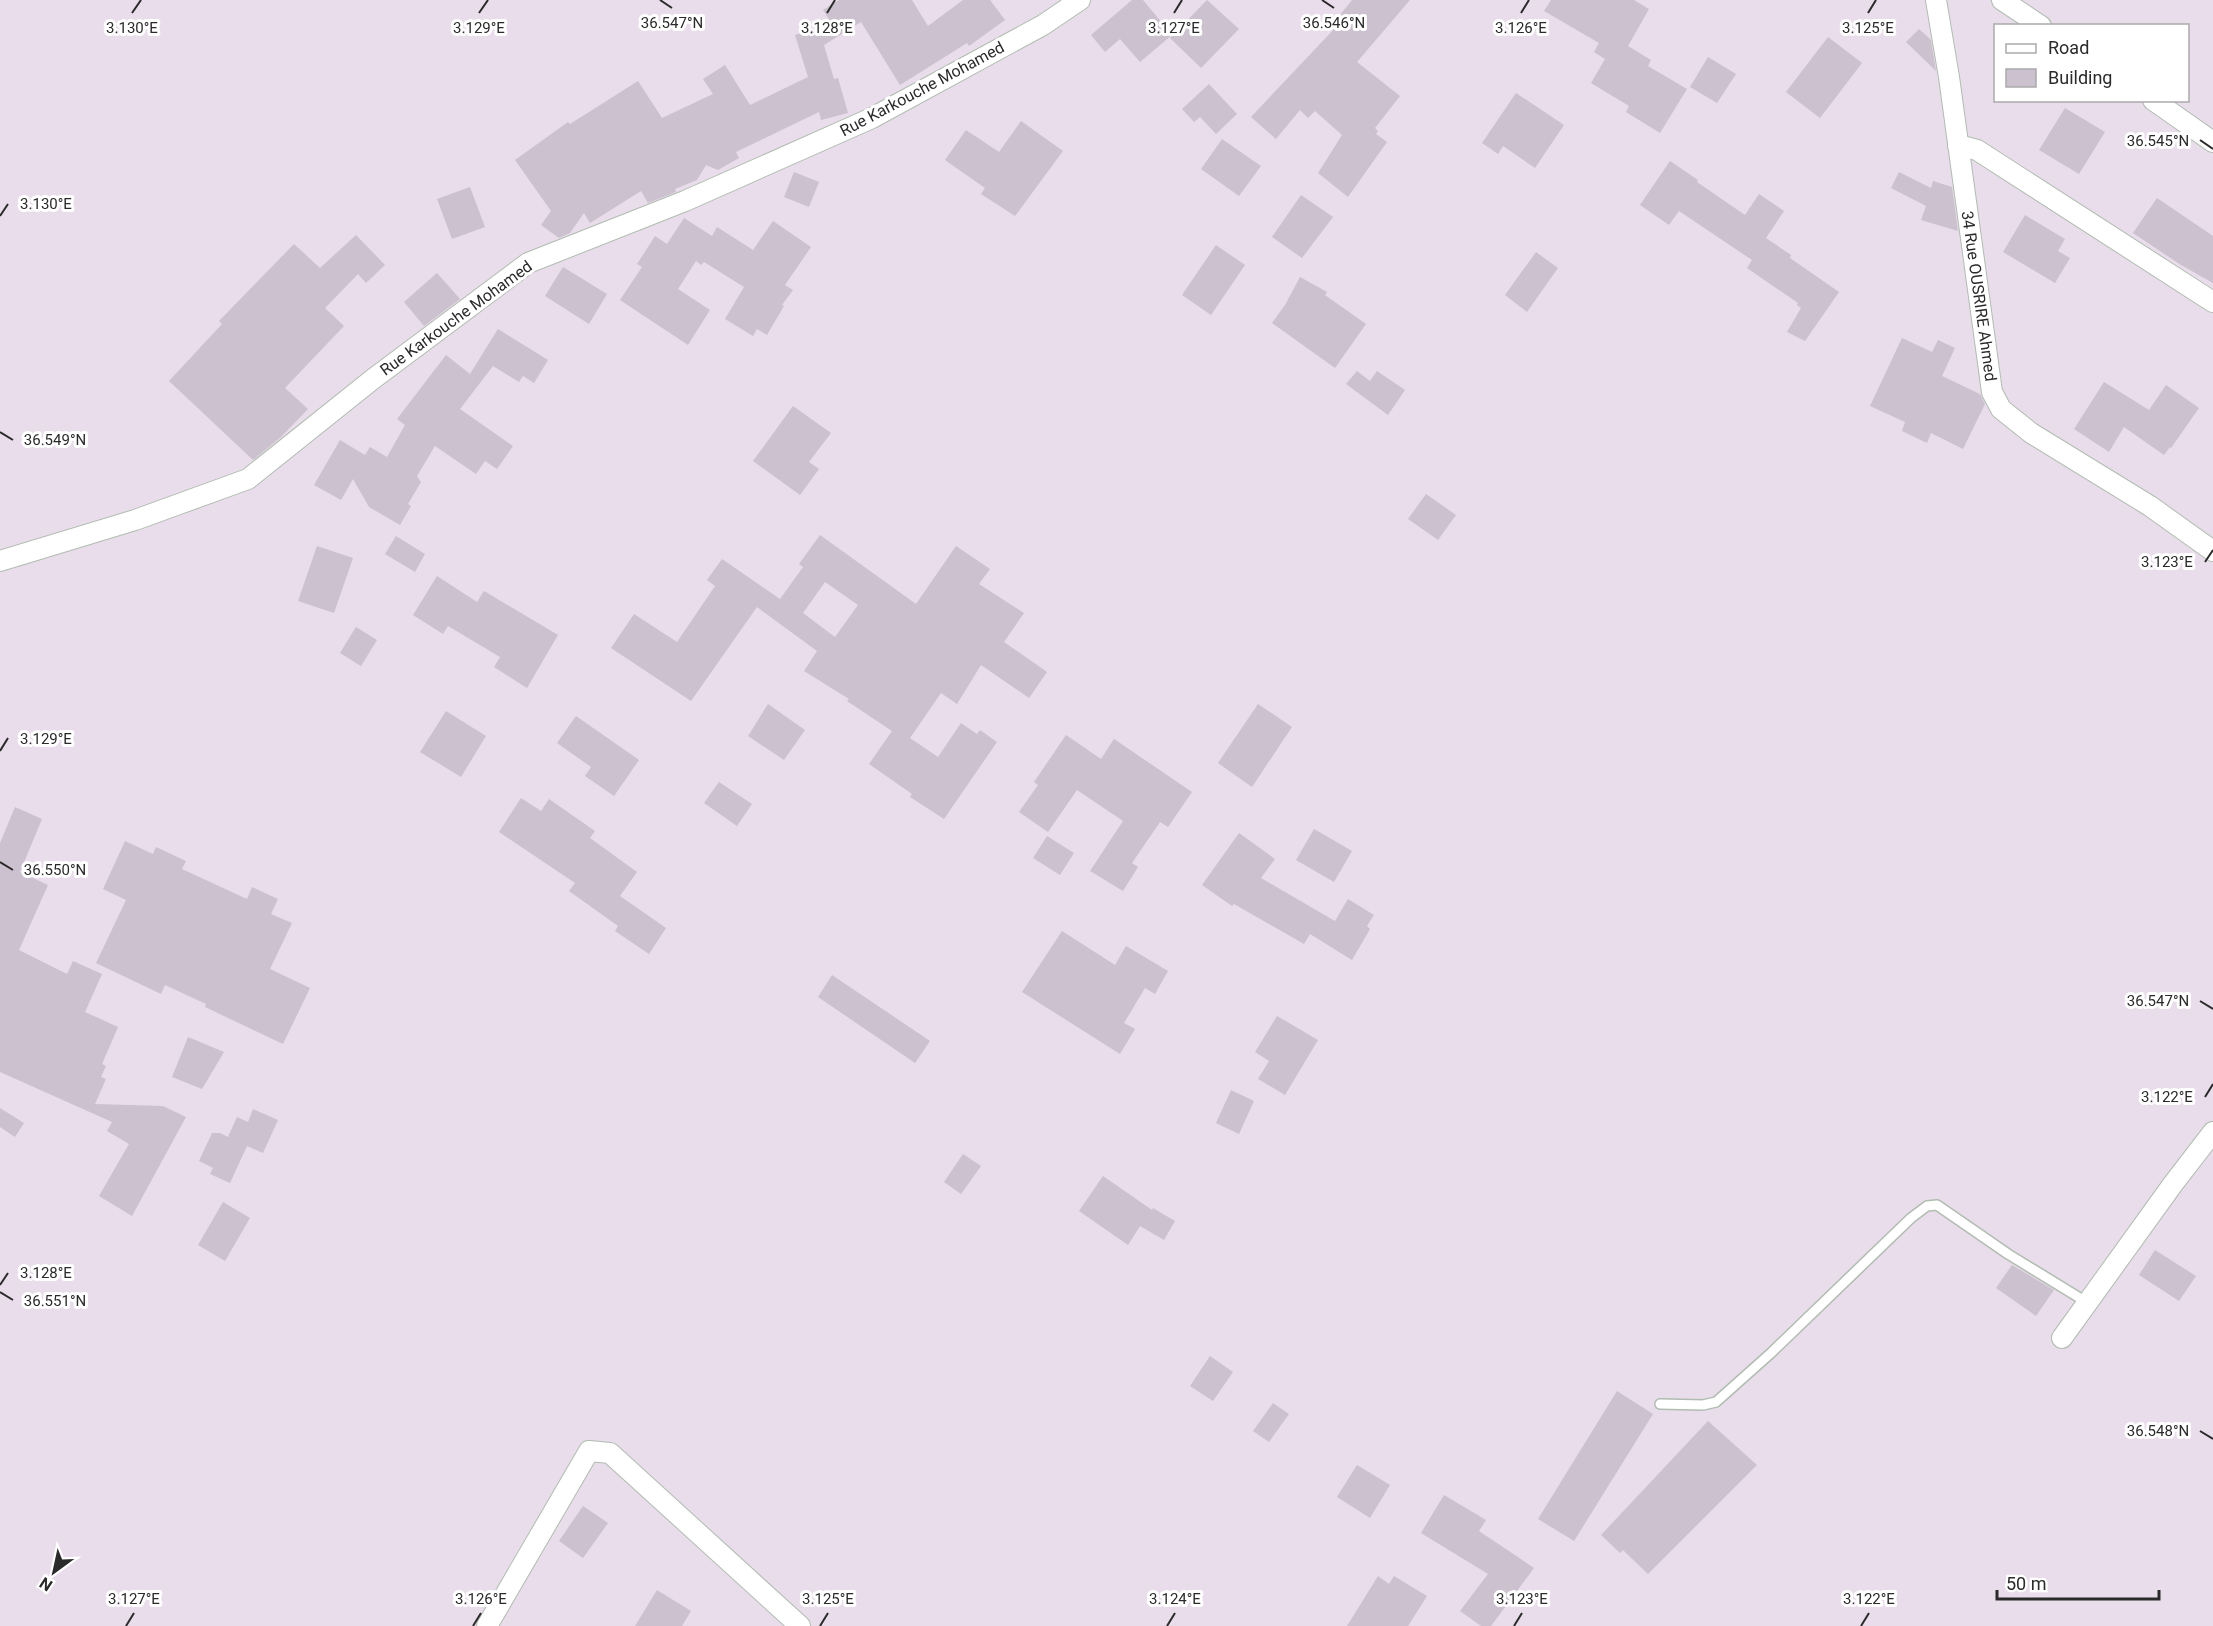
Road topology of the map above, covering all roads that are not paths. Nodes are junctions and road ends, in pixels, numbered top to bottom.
1 (1080, 0) edge
2 (1936, 0) edge
3 (2002, 0) edge
4 (2038, 24) edge
5 (2156, 102) edge
6 (2213, 142) edge
7 (1958, 145) junction
8 (2213, 302) edge
9 (2213, 551) edge
10 (0, 561) edge
11 (2213, 1132) edge
12 (2088, 1304) junction
13 (2062, 1338) dead end
14 (1660, 1404) dead end
15 (487, 1626) edge
16 (800, 1626) edge

1 - 10 street, Rue Karkouche Mohamed
2 - 7 street, 34 Rue OUSRIRE Ahmed
3 - 4 street
5 - 6 street
7 - 8 street
7 - 9 street, 34 Rue OUSRIRE Ahmed
11 - 12 street
12 - 13 street
12 - 14 lane
15 - 16 street

